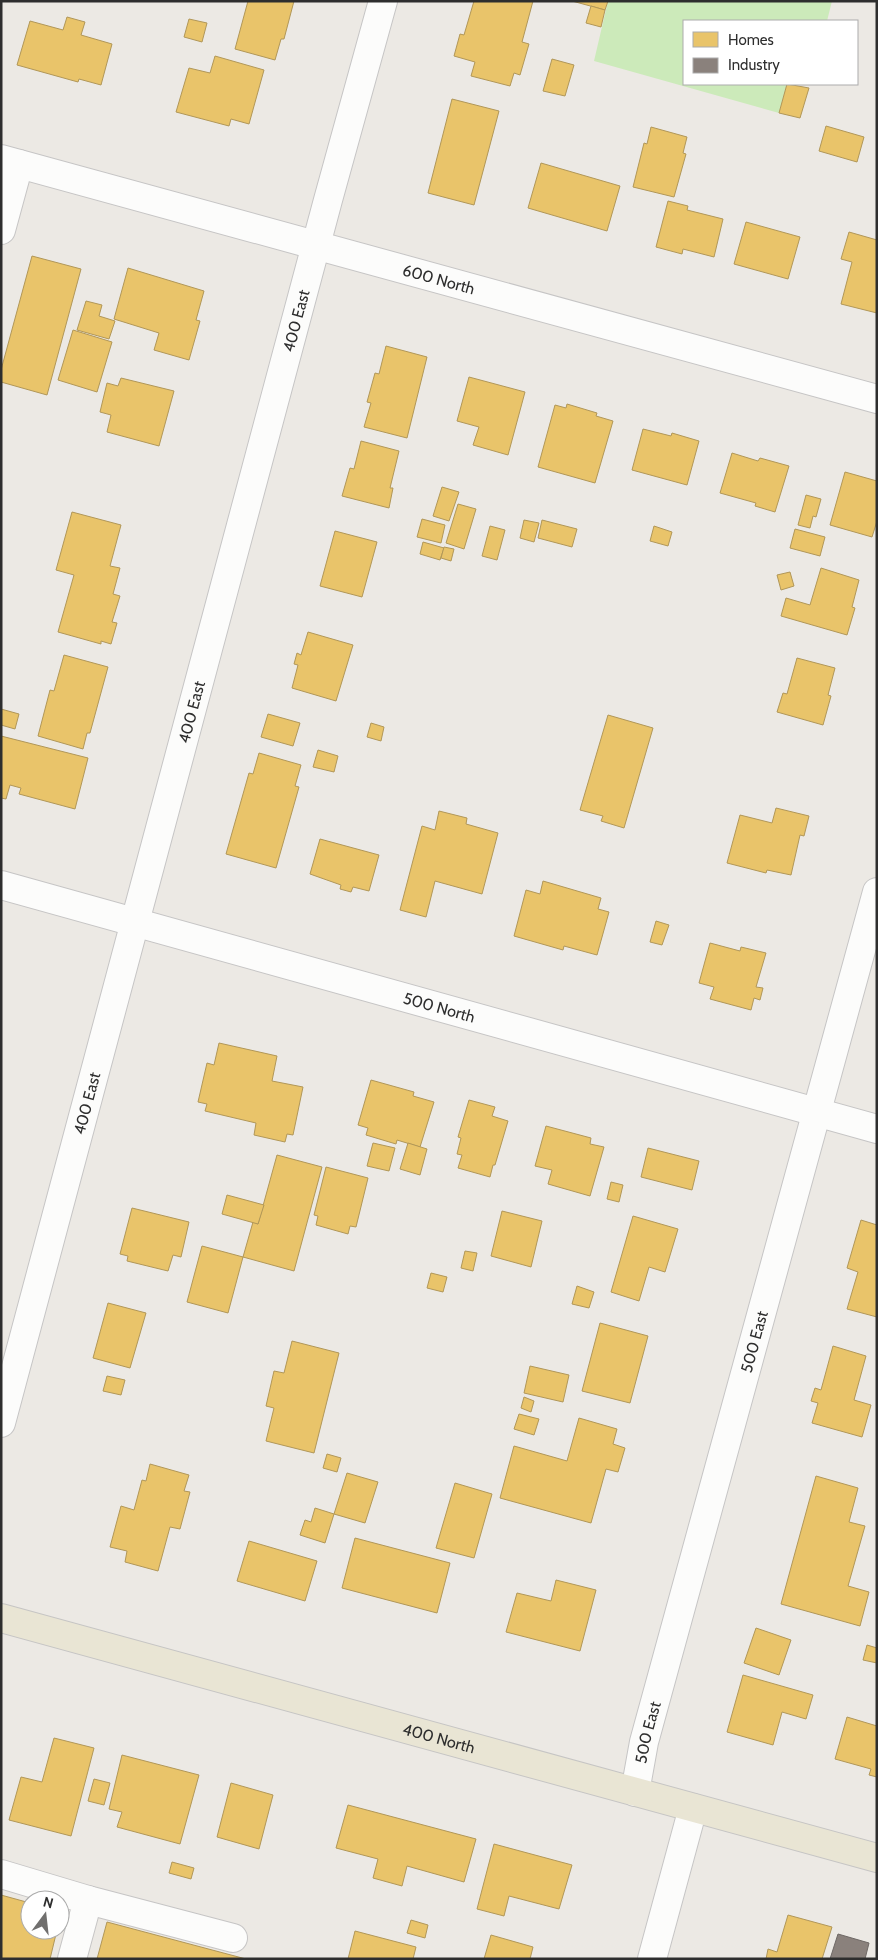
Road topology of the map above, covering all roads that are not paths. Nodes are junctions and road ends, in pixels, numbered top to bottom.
1 (384, 1) edge
2 (10, 162) edge
3 (1, 230) edge
4 (316, 245) junction
5 (877, 399) edge
6 (1, 885) edge
7 (877, 892) edge
8 (136, 922) junction
9 (816, 1113) junction
10 (877, 1129) edge
11 (1, 1423) edge
12 (1, 1618) edge
13 (635, 1792) junction
14 (694, 1808) junction
15 (877, 1858) edge
16 (1, 1874) edge
17 (88, 1900) junction
18 (233, 1938) dead end
19 (72, 1959) edge
20 (652, 1959) edge

1 - 4 street, 400 East
2 - 3 street
2 - 4 street, 600 North
4 - 5 street, 600 North
4 - 8 street, 400 East
6 - 8 street, 500 North
7 - 9 street, 500 East
8 - 9 street, 500 North
8 - 11 street, 400 East
9 - 10 street, 500 North
9 - 13 street, 500 East
12 - 13 main road, 400 North
13 - 14 main road, 400 North
14 - 15 main road, 400 North
14 - 20 street
16 - 17 street
17 - 18 street
17 - 19 street

